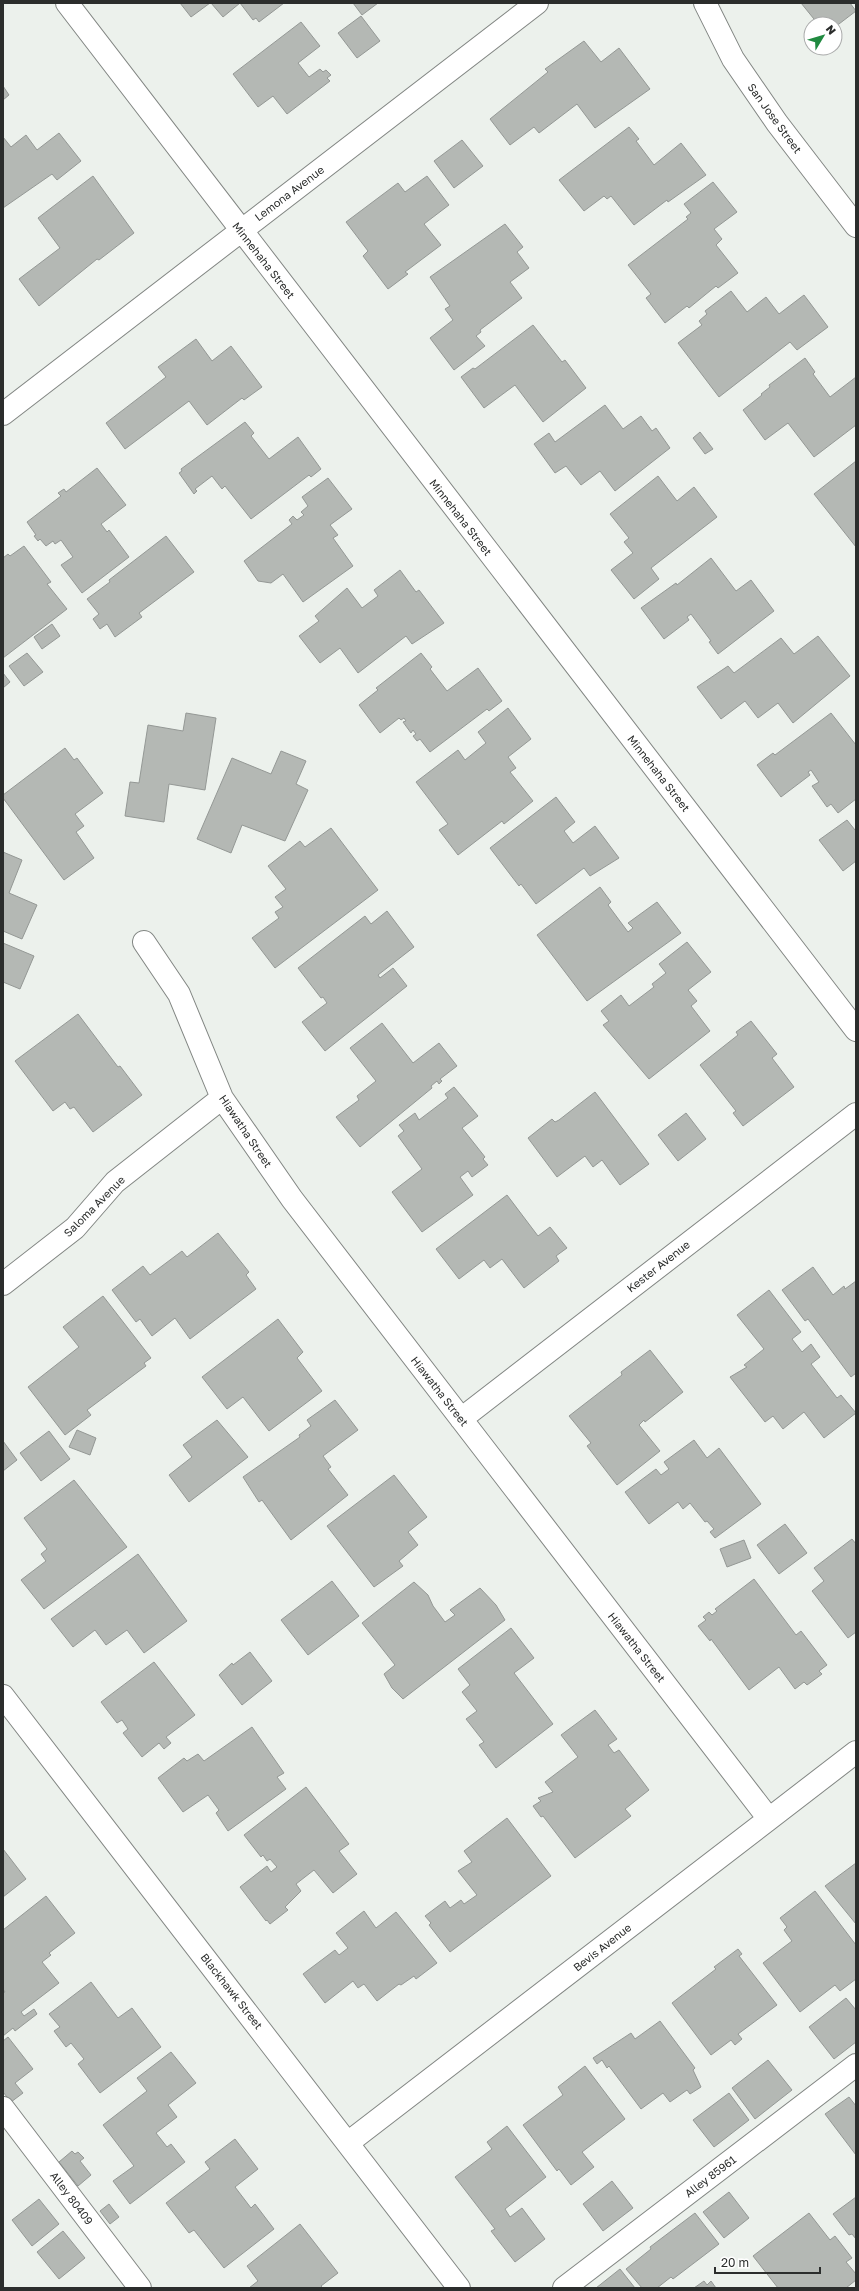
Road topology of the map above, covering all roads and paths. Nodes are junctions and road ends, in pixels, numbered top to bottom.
1 (67, 3) edge
2 (537, 3) edge
3 (705, 3) edge
4 (856, 226) edge
5 (241, 230) junction
6 (3, 414) edge
7 (144, 942) dead end
8 (856, 1030) edge
9 (222, 1098) junction
10 (856, 1114) edge
11 (3, 1284) edge
12 (461, 1419) junction
13 (3, 1696) edge
14 (856, 1752) edge
15 (769, 1819) junction
16 (856, 2065) edge
17 (3, 2108) edge
18 (348, 2142) junction
19 (140, 2288) edge
20 (459, 2288) edge
21 (564, 2288) edge

1 - 5 street, Minnehaha Street
2 - 5 street, Lemona Avenue
3 - 4 street, San Jose Street
5 - 6 street, Lemona Avenue
5 - 8 street, Minnehaha Street
7 - 9 street, Hiawatha Street
9 - 11 street, Saloma Avenue
9 - 12 street, Hiawatha Street
10 - 12 street, Kester Avenue
12 - 15 street, Hiawatha Street
13 - 18 street, Blackhawk Street
14 - 15 street, Bevis Avenue
15 - 18 street, Bevis Avenue
16 - 21 street, Alley 85961
17 - 19 street, Alley 80409
18 - 20 street, Blackhawk Street

